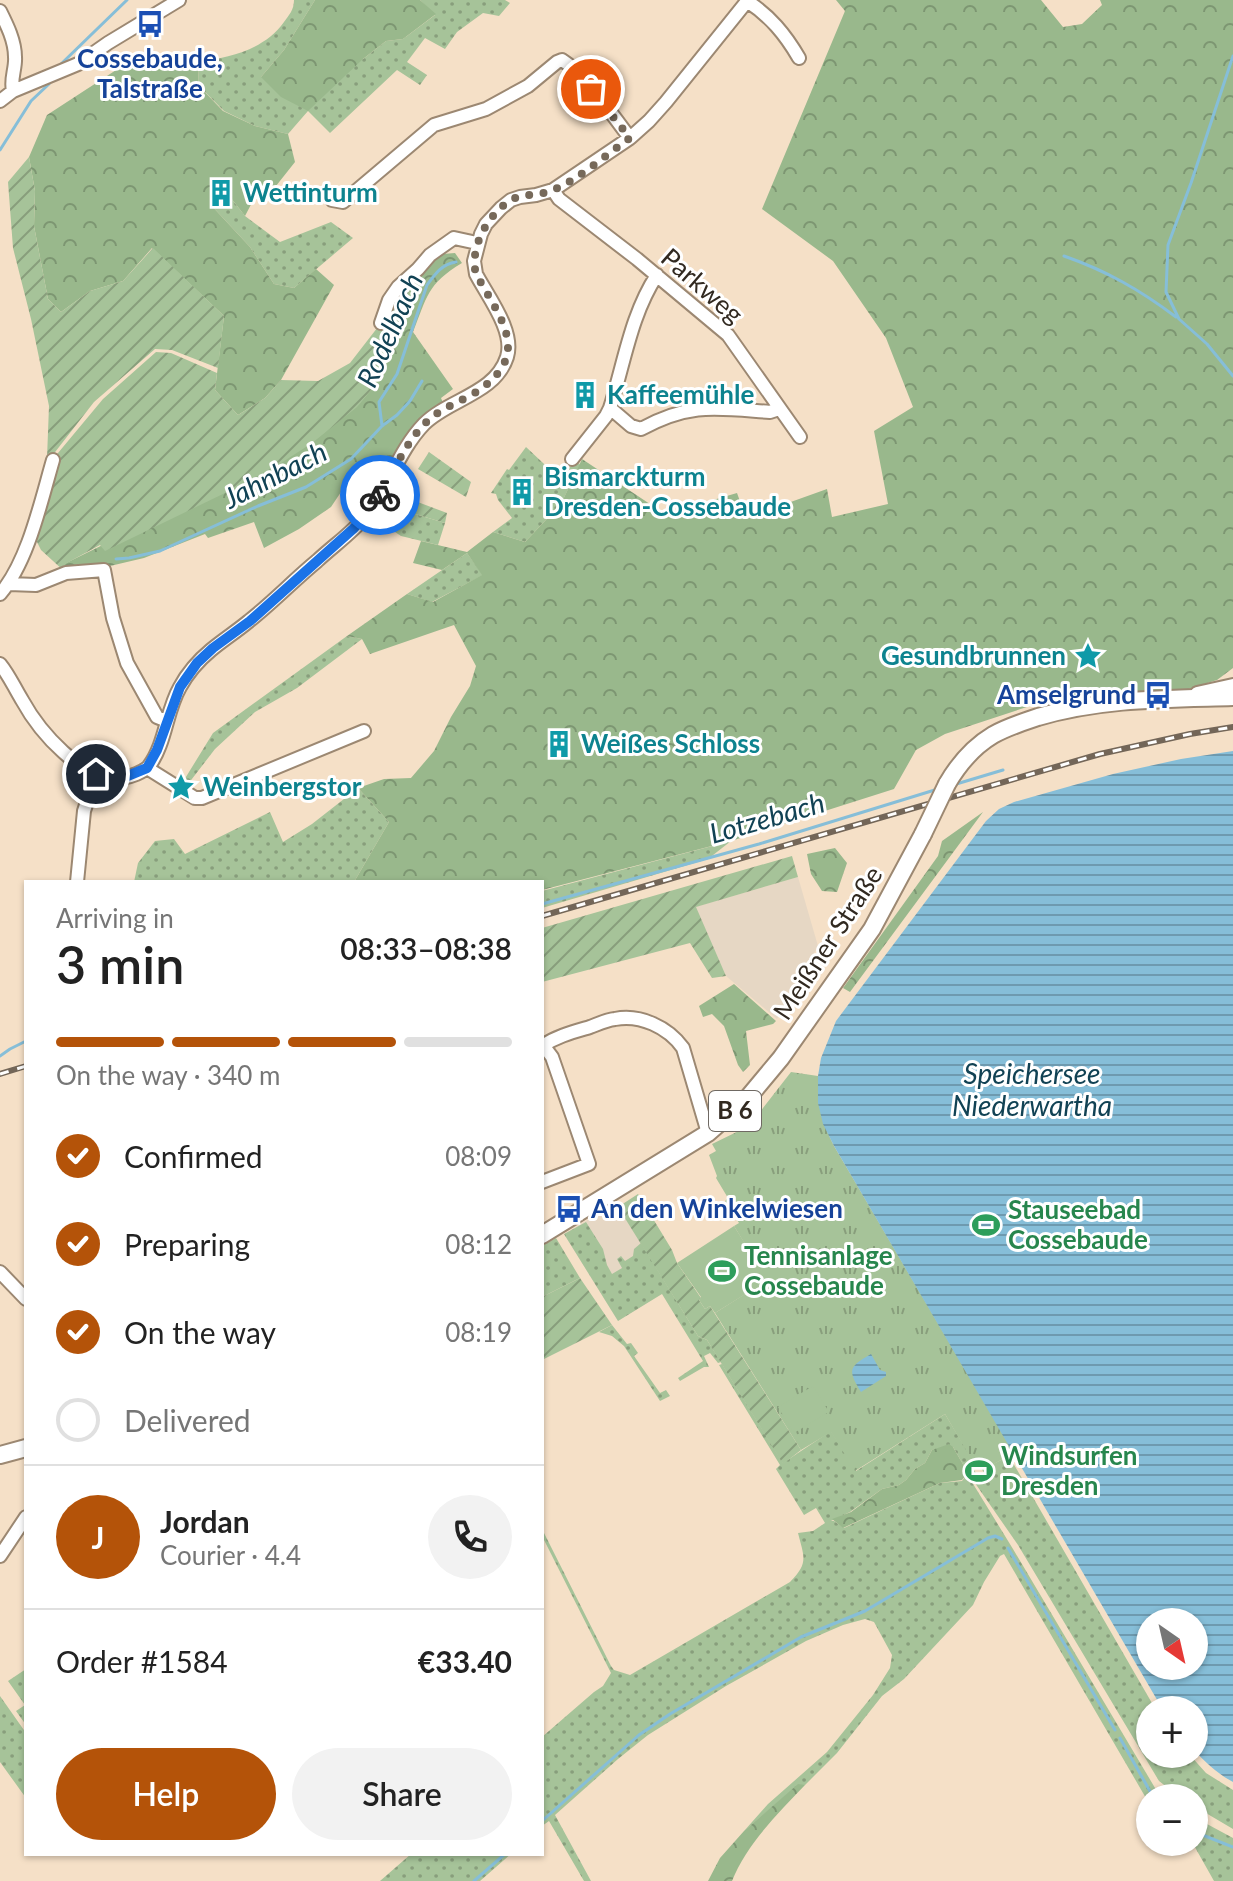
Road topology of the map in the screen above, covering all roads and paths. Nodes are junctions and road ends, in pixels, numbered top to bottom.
1 (179, 0) edge
2 (748, 0) edge
3 (0, 11) edge
4 (799, 58) dead end
5 (13, 91) junction
6 (0, 101) edge
7 (630, 138) junction
8 (553, 190) junction
9 (332, 200) dead end
10 (477, 243) junction
11 (657, 275) junction
12 (381, 323) dead end
13 (610, 408) junction
14 (779, 409) junction
15 (800, 437) dead end
16 (572, 459) dead end
17 (53, 460) dead end
18 (4, 589) edge
19 (0, 664) edge
20 (1233, 685) edge
21 (1233, 697) edge
22 (1188, 699) junction
23 (167, 721) junction
24 (364, 731) dead end
25 (147, 768) junction
26 (96, 774) junction
27 (77, 880) edge
28 (544, 1045) edge
29 (544, 1048) edge
30 (708, 1133) junction
31 (544, 1181) edge
32 (544, 1234) edge
33 (0, 1272) edge
34 (24, 1297) edge
35 (24, 1449) edge
36 (0, 1455) edge
37 (24, 1520) edge
38 (0, 1556) edge

1 - 5 street
2 - 4 street
2 - 7 street
3 - 5 street
5 - 6 street
7 - 8 street
7 - 9 street
8 - 10 street
8 - 11 street, Parkweg
10 - 12 street
10 - 23 street
11 - 13 street
11 - 14 street, Parkweg
13 - 14 street
13 - 16 street
14 - 15 street, Parkweg
17 - 18 street
18 - 23 street
19 - 26 street
20 - 22 street
21 - 22 main road, B 6
22 - 30 main road, Meißner Straße / B 6, bridge
23 - 25 street
24 - 25 street
25 - 26 street
26 - 27 street
28 - 30 street
29 - 31 street
30 - 32 main road, Meißner Straße / B 6
33 - 34 street
35 - 36 main road
37 - 38 street

